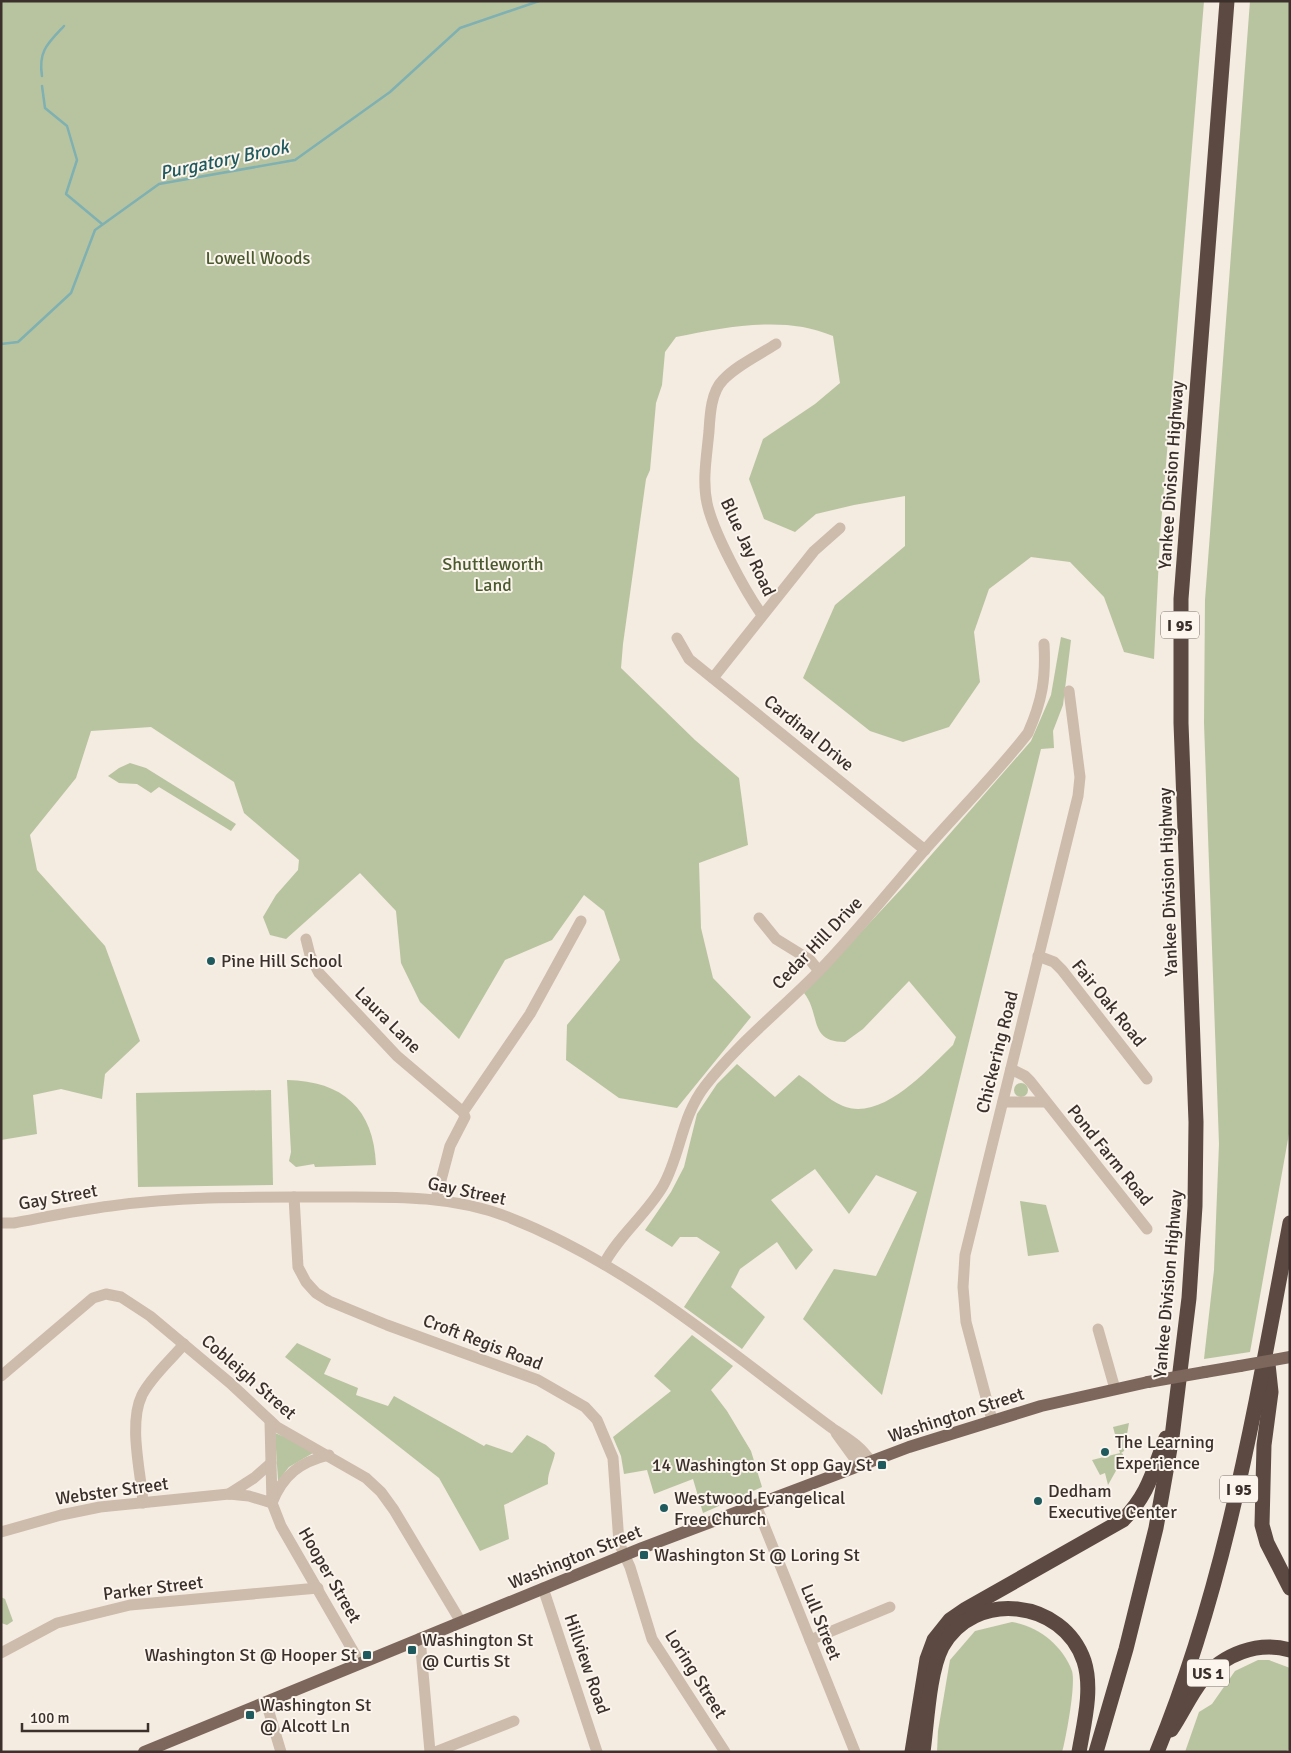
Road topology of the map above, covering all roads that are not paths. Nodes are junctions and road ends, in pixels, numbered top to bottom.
1 (1227, 1) edge
2 (776, 344) dead end
3 (840, 528) dead end
4 (762, 615) junction
5 (677, 638) dead end
6 (1044, 644) dead end
7 (713, 678) junction
8 (1068, 690) dead end
9 (925, 850) junction
10 (759, 918) dead end
11 (581, 921) dead end
12 (306, 939) dead end
13 (1038, 956) junction
14 (819, 971) junction
15 (1011, 1069) junction
16 (1147, 1079) dead end
17 (1003, 1102) junction
18 (1045, 1102) junction
19 (463, 1112) junction
20 (294, 1197) junction
21 (436, 1199) junction
22 (1290, 1223) edge
23 (2, 1224) edge
24 (1147, 1229) dead end
25 (604, 1264) junction
26 (1098, 1330) dead end
27 (184, 1344) junction
28 (1266, 1345) junction
29 (1290, 1357) edge
30 (1, 1376) edge
31 (1115, 1389) junction
32 (1175, 1416) junction
33 (992, 1420) junction
34 (270, 1421) junction
35 (329, 1455) junction
36 (271, 1463) junction
37 (866, 1464) junction
38 (229, 1494) junction
39 (143, 1503) junction
40 (272, 1503) junction
41 (756, 1505) junction
42 (1, 1532) edge
43 (624, 1556) junction
44 (318, 1588) junction
45 (543, 1588) junction
46 (1290, 1588) edge
47 (890, 1607) dead end
48 (461, 1622) junction
49 (420, 1638) junction
50 (810, 1640) junction
51 (1290, 1650) edge
52 (1, 1653) edge
53 (360, 1663) junction
54 (266, 1702) junction
55 (514, 1721) dead end
56 (1158, 1750) edge
57 (144, 1752) edge
58 (281, 1752) edge
59 (430, 1752) edge
60 (436, 1752) edge
61 (597, 1752) edge
62 (725, 1752) edge
63 (855, 1752) edge
64 (912, 1752) edge
65 (923, 1752) edge
66 (1079, 1752) edge
67 (1096, 1752) edge

1 - 32 highway, Yankee Division Highway / I 95
2 - 4 street, Blue Jay Road
3 - 4 street
4 - 7 street
5 - 7 street, Cardinal Drive
6 - 9 street, Cedar Hill Drive
7 - 9 street, Cardinal Drive
8 - 13 street, Chickering Road
9 - 14 street, Cedar Hill Drive
10 - 14 street
11 - 19 street
12 - 19 street, Laura Lane
13 - 15 street, Chickering Road
13 - 16 street, Fair Oak Road
14 - 25 street, Cedar Hill Drive
15 - 17 street, Chickering Road
15 - 18 street, Pond Farm Road
17 - 18 street, Pond Farm Road
17 - 33 street, Chickering Road
18 - 24 street, Pond Farm Road
19 - 21 street
20 - 21 street, Gay Street
20 - 23 street, Gay Street
20 - 43 street, Croft Regis Road
21 - 25 street, Gay Street
22 - 28 highway, I 95
25 - 37 street, Gay Street
26 - 31 street
27 - 30 street, Cobleigh Street
27 - 34 street, Cobleigh Street
27 - 39 street
28 - 46 highway
28 - 56 highway, I 95
29 - 31 main road, Washington Street, bridge
31 - 33 main road, Washington Street
32 - 64 highway
32 - 67 highway, Yankee Division Highway / I 95
33 - 37 main road, Washington Street
34 - 35 street, Cobleigh Street
34 - 36 street, Hooper Street
35 - 40 street
35 - 48 street, Cobleigh Street
36 - 38 street, Webster Street
36 - 40 street, Hooper Street
37 - 41 main road, Washington Street
38 - 39 street, Webster Street
38 - 40 street, Webster Street
39 - 42 street, Webster Street
40 - 44 street, Hooper Street
41 - 43 main road, Washington Street
41 - 50 street, Lull Street
43 - 45 main road, Washington Street
43 - 62 street, Loring Street
44 - 52 street, Parker Street
44 - 53 street, Hooper Street
45 - 48 main road, Washington Street
45 - 61 street, Hillview Road
47 - 50 street
48 - 49 main road, Washington Street
49 - 53 main road, Washington Street
49 - 59 street
50 - 63 street, Lull Street
51 - 56 highway, US 1
53 - 54 main road, Washington Street
54 - 57 main road, Washington Street
54 - 58 street
55 - 60 street
65 - 66 highway

